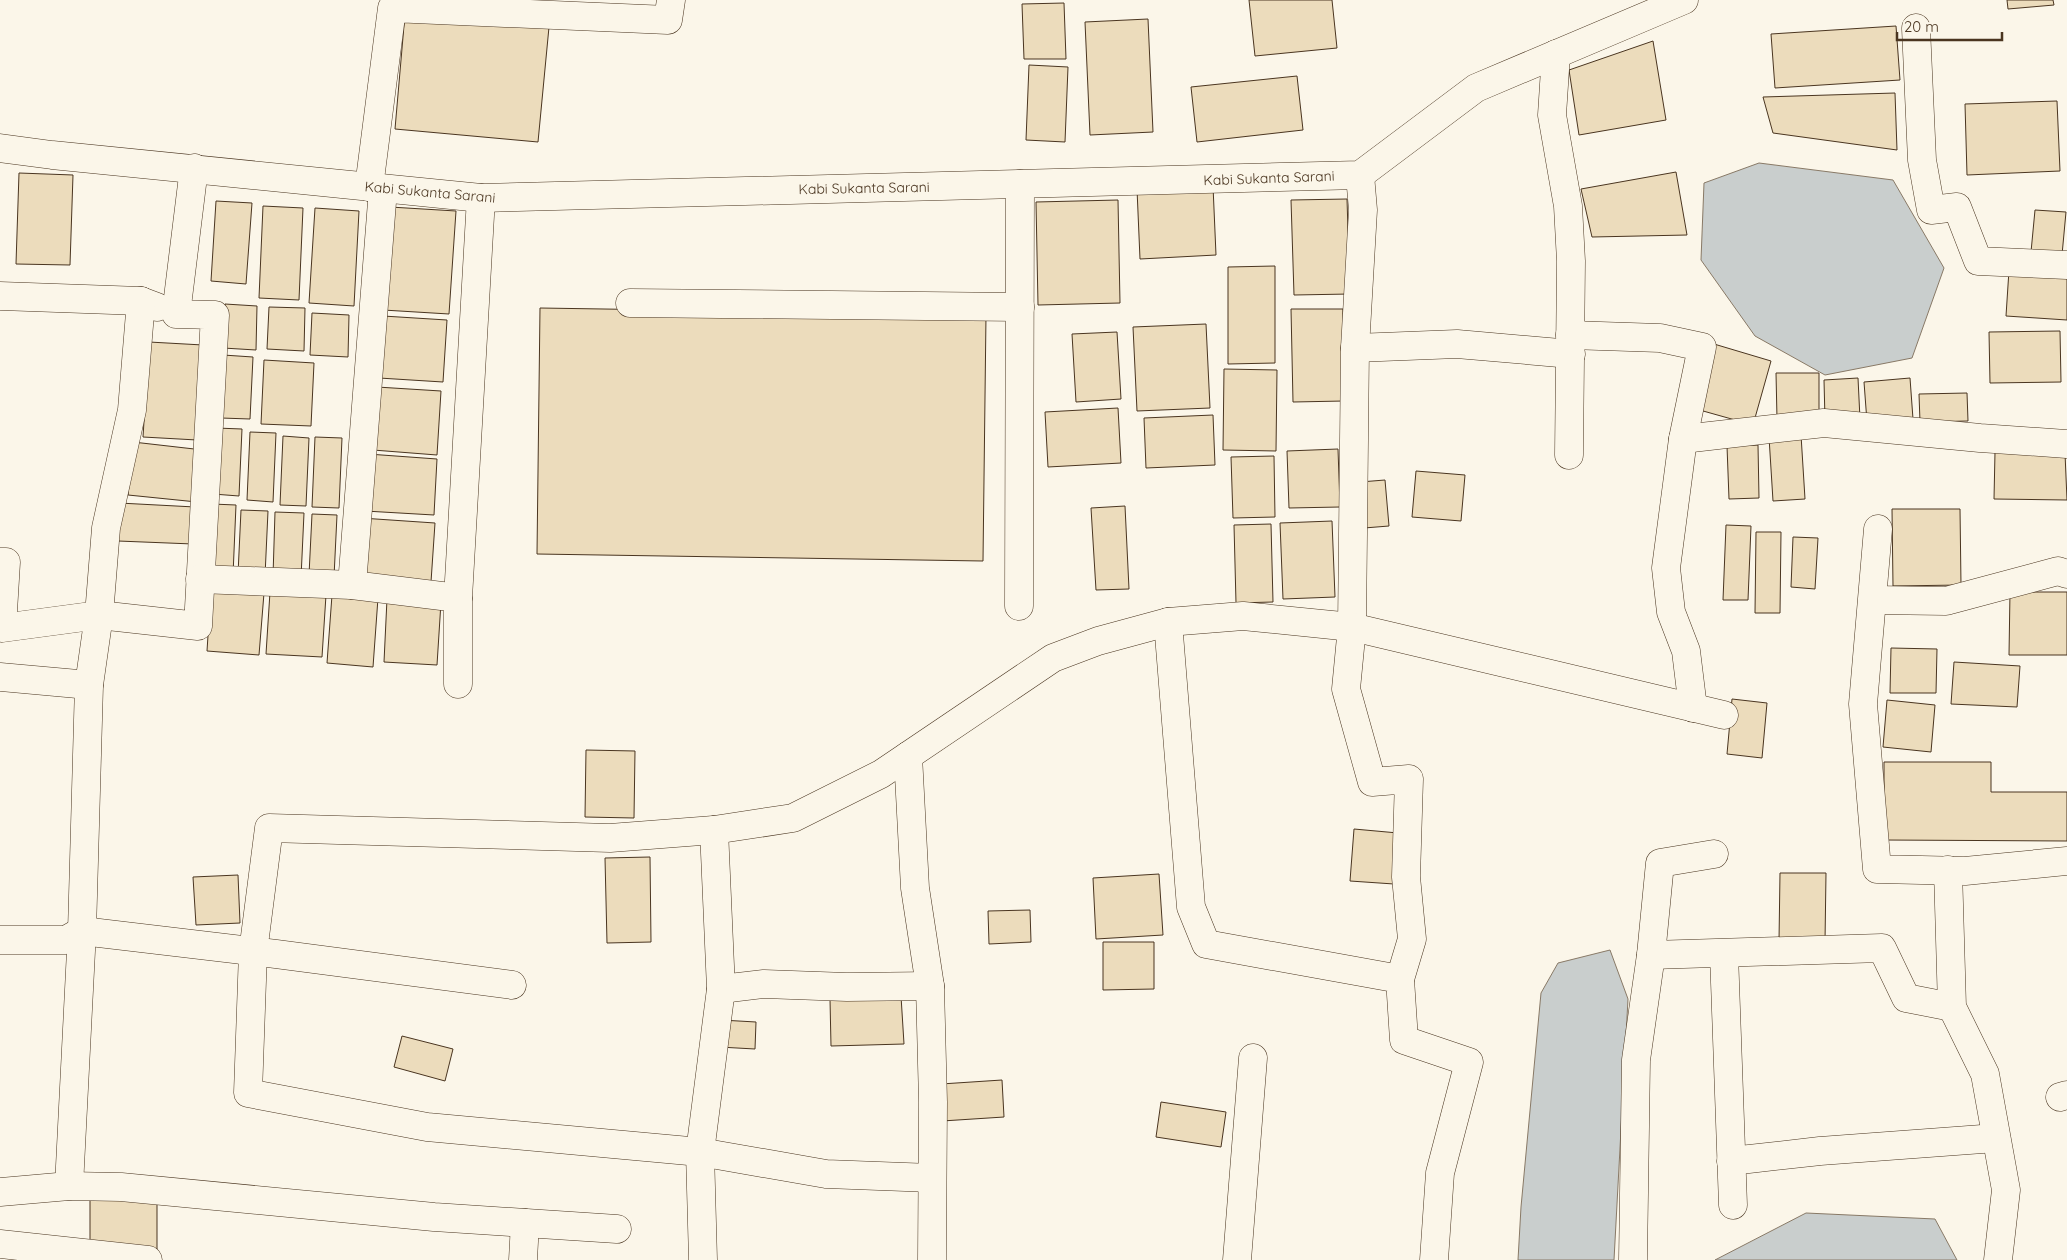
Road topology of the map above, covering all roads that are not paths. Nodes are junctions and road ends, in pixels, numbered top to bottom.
1 (671, 0) edge
2 (1684, 0) edge
3 (1916, 28) dead end
4 (1556, 54) junction
5 (0, 148) edge
6 (194, 168) junction
7 (1360, 175) junction
8 (1020, 184) junction
9 (376, 188) junction
10 (481, 198) junction
11 (2067, 265) edge
12 (0, 296) edge
13 (141, 301) junction
14 (630, 304) dead end
15 (1020, 307) junction
16 (176, 314) junction
17 (1571, 344) junction
18 (1355, 348) junction
19 (1683, 439) junction
20 (2067, 444) edge
21 (1570, 455) dead end
22 (1878, 529) dead end
23 (0, 562) edge
24 (2067, 574) edge
25 (200, 579) junction
26 (352, 585) junction
27 (458, 598) junction
28 (1873, 600) junction
29 (1019, 606) dead end
30 (99, 614) junction
31 (1168, 622) junction
32 (1352, 627) junction
33 (0, 677) edge
34 (458, 684) dead end
35 (89, 685) junction
36 (1693, 708) junction
37 (1724, 714) dead end
38 (908, 756) junction
39 (714, 830) junction
40 (1714, 854) dead end
41 (2067, 861) edge
42 (1948, 870) junction
43 (82, 931) junction
44 (0, 940) edge
45 (254, 952) junction
46 (1724, 954) junction
47 (1650, 955) junction
48 (1400, 979) junction
49 (512, 985) dead end
50 (930, 986) junction
51 (721, 988) junction
52 (1952, 1008) junction
53 (1253, 1058) dead end
54 (1996, 1138) junction
55 (700, 1152) junction
56 (1731, 1161) junction
57 (932, 1178) junction
58 (69, 1186) junction
59 (0, 1192) edge
60 (1734, 1205) dead end
61 (525, 1223) junction
62 (617, 1229) dead end
63 (0, 1244) edge
64 (148, 1260) edge
65 (522, 1260) edge
66 (703, 1260) edge
67 (932, 1260) edge
68 (1237, 1260) edge
69 (1434, 1260) edge
70 (1632, 1260) edge
71 (1998, 1260) edge

1 - 9 street
2 - 4 street
3 - 11 street
4 - 7 street
4 - 17 street
5 - 6 street, Kabi Sukanta Sarani
6 - 9 street, Kabi Sukanta Sarani
6 - 16 street
7 - 8 street, Kabi Sukanta Sarani
7 - 18 street
8 - 10 street, Kabi Sukanta Sarani
8 - 15 street
9 - 10 street, Kabi Sukanta Sarani
9 - 26 street
10 - 27 street
12 - 13 street
13 - 16 street
13 - 30 street
14 - 15 street
15 - 29 street
16 - 25 street
17 - 18 street
17 - 19 street
17 - 21 street
18 - 32 street
19 - 20 street
19 - 36 street
22 - 28 street
23 - 30 street
24 - 28 street
25 - 26 street
25 - 30 street
26 - 27 street
27 - 34 street
28 - 42 street
30 - 35 street
31 - 32 street
31 - 38 street
31 - 48 street
32 - 36 street
32 - 48 street
33 - 35 street
35 - 43 street
36 - 37 street
38 - 39 street
38 - 50 street
39 - 45 street
39 - 51 street
40 - 47 street
41 - 42 street
42 - 52 street
43 - 44 street
43 - 45 street
43 - 58 street
45 - 49 street
45 - 55 street
46 - 47 street
46 - 52 street
46 - 56 street
47 - 70 street
48 - 69 street
50 - 51 street
50 - 57 street
51 - 55 street
52 - 54 street
53 - 68 street
54 - 56 street
54 - 71 street
55 - 57 street
55 - 66 street
56 - 60 street
57 - 67 street
58 - 59 street
58 - 61 street
61 - 62 street
61 - 65 street
63 - 64 street

